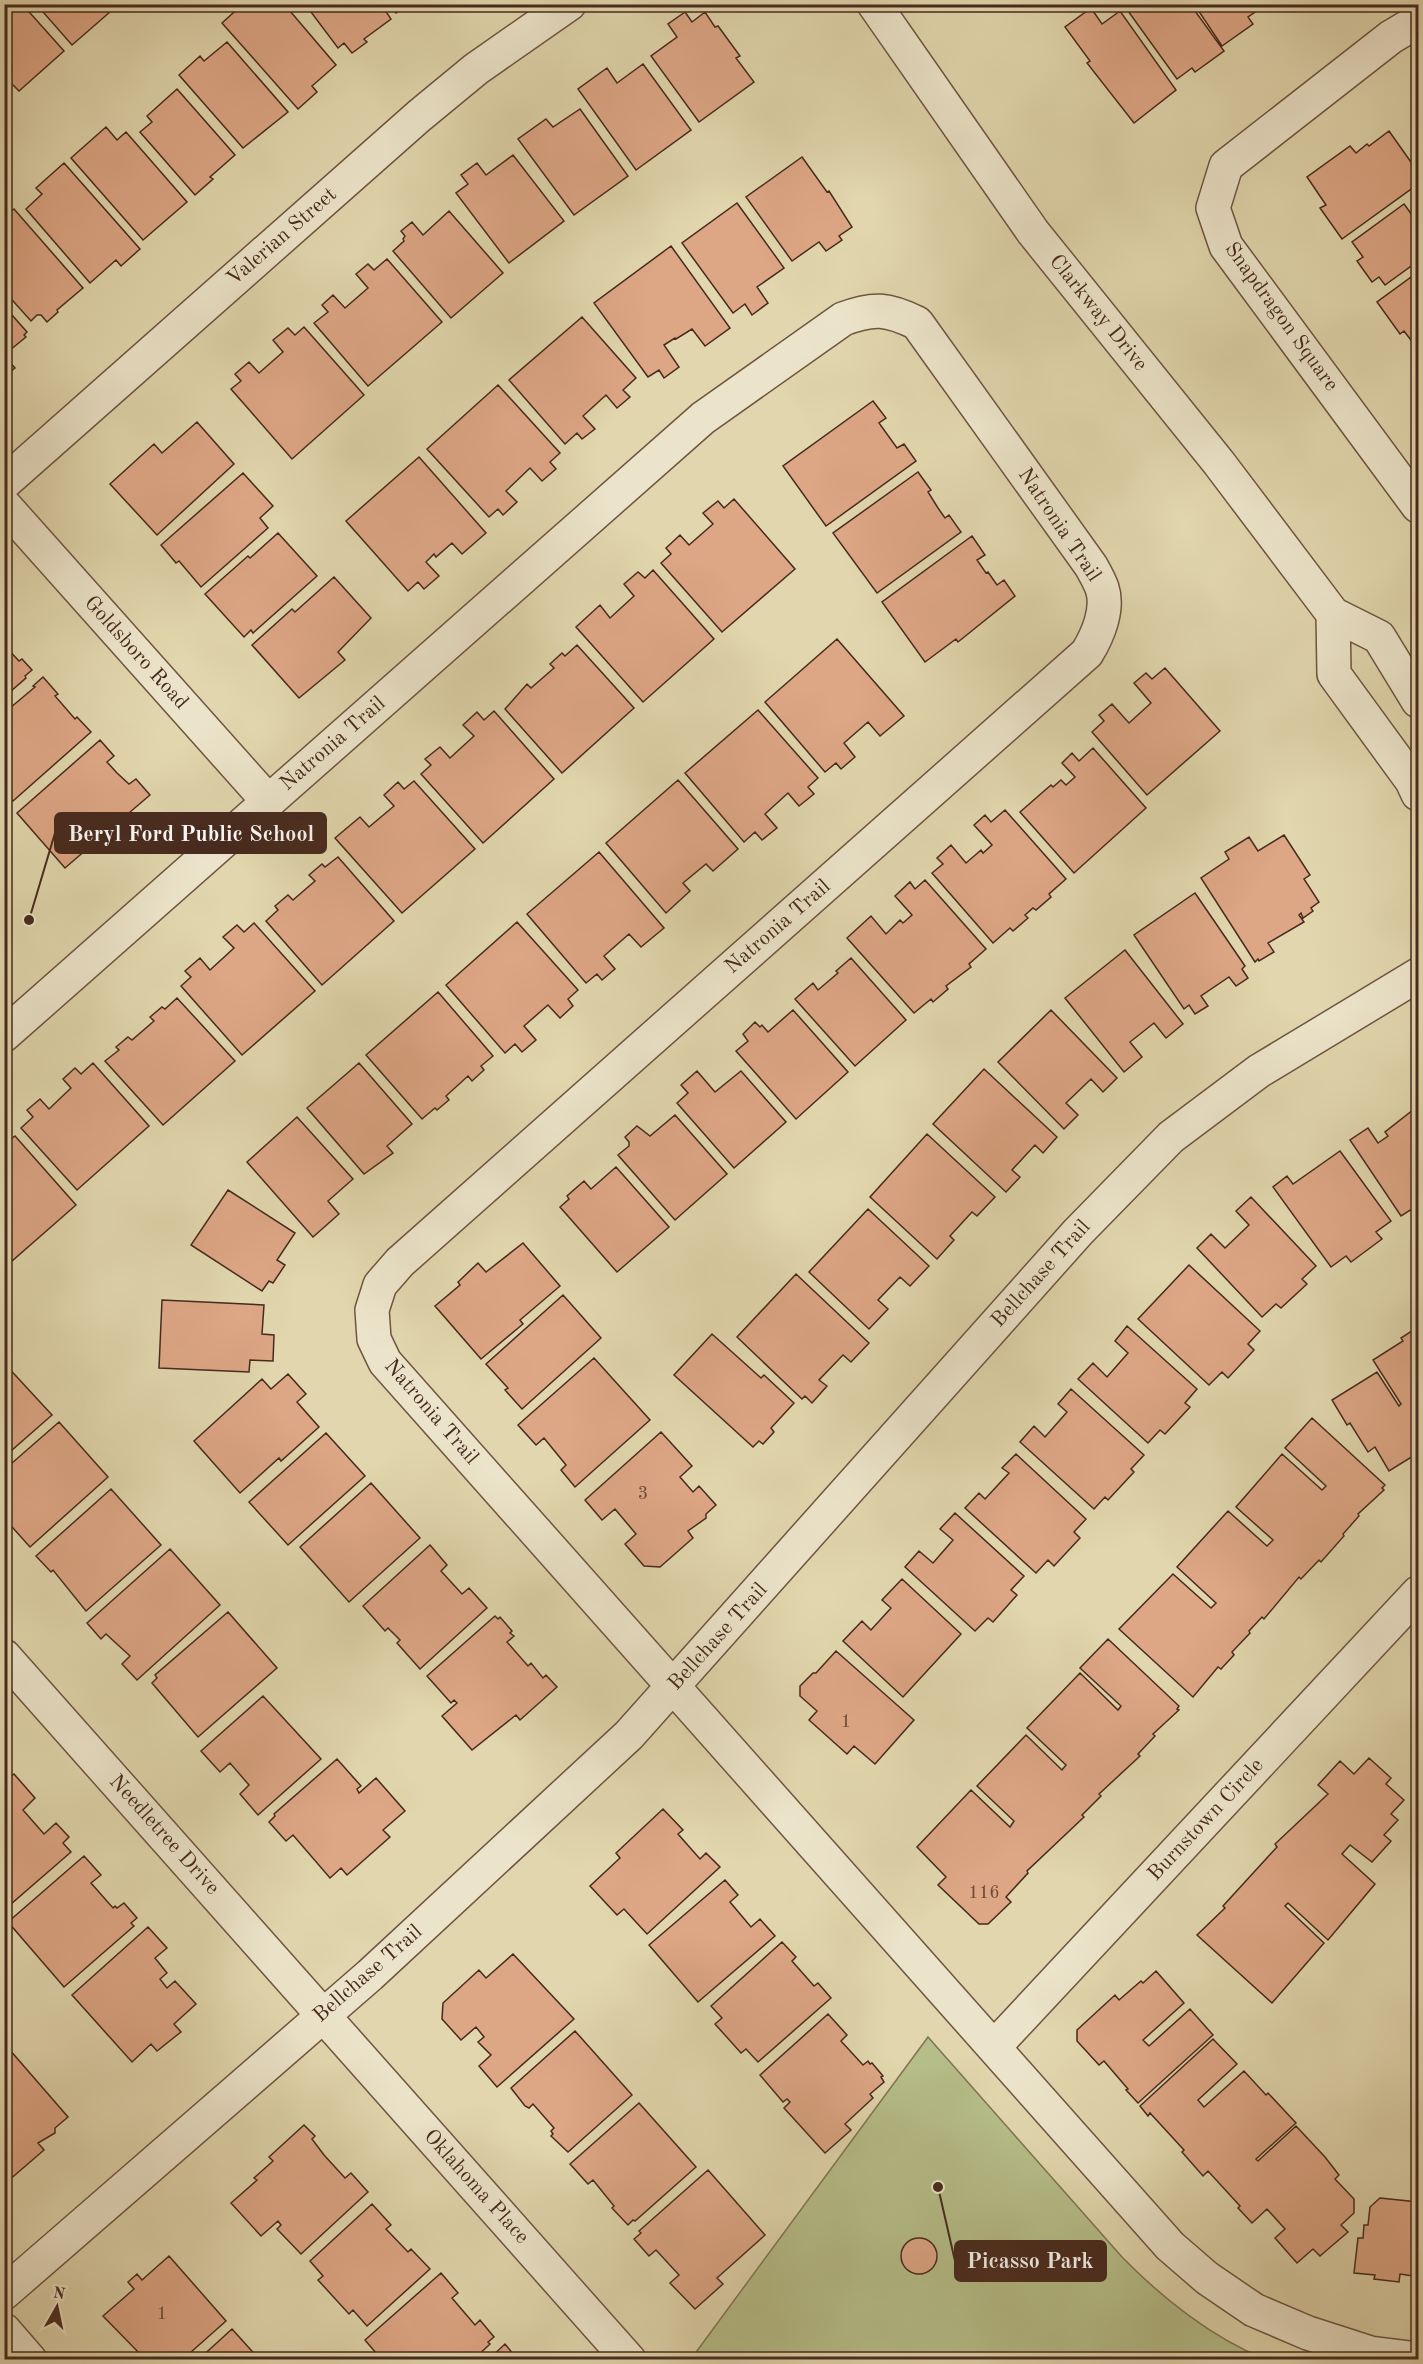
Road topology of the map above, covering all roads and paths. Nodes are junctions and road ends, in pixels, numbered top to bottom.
1 (569, 4) edge
2 (874, 4) edge
3 (1419, 21) edge
4 (4, 483) edge
5 (4, 505) edge
6 (1419, 506) edge
7 (1333, 614) junction
8 (1419, 701) edge
9 (1419, 794) edge
10 (268, 801) junction
11 (1419, 975) edge
12 (4, 1035) edge
13 (1419, 1593) edge
14 (4, 1656) edge
15 (673, 1687) junction
16 (323, 2014) junction
17 (994, 2046) junction
18 (4, 2293) edge
19 (4, 2330) edge
20 (30, 2360) edge
21 (629, 2360) edge
22 (1419, 2360) edge

1 - 4 street, Valerian Street
2 - 7 street, Clarkway Drive
3 - 6 street, Snapdragon Square
5 - 10 street, Goldsboro Road
7 - 8 street, Clarkway Drive
7 - 9 street
10 - 12 street, Natronia Trail
10 - 15 street, Natronia Trail
11 - 15 street, Bellchase Trail
13 - 17 street, Burnstown Circle
14 - 16 street, Needletree Drive
15 - 16 street, Bellchase Trail
15 - 17 street
16 - 18 street, Bellchase Trail
16 - 21 street, Oklahoma Place
17 - 22 street
19 - 20 street

